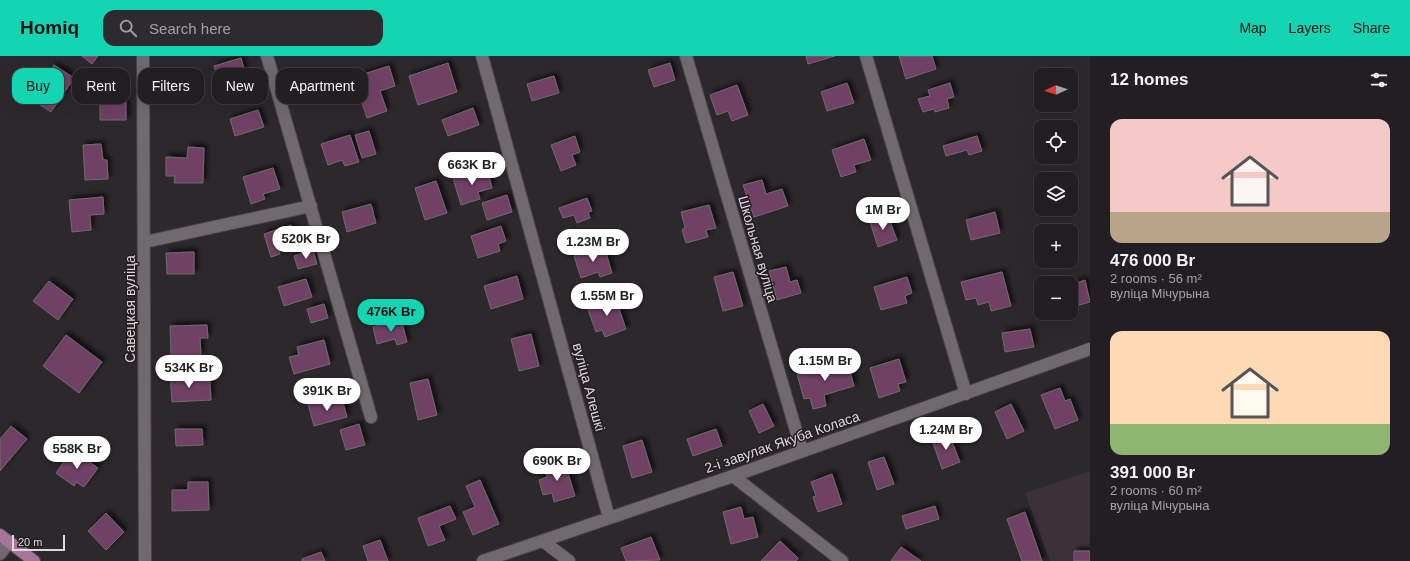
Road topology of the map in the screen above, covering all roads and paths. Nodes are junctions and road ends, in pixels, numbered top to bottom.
1 (143, 56) edge
2 (267, 56) edge
3 (482, 56) edge
4 (686, 56) edge
5 (866, 56) edge
6 (311, 206) junction
7 (145, 242) junction
8 (1090, 349) edge
9 (966, 394) junction
10 (371, 417) dead end
11 (802, 451) junction
12 (733, 476) junction
13 (609, 518) junction
14 (4, 539) edge
15 (543, 541) junction
16 (0, 554) edge
17 (34, 561) edge
18 (145, 561) edge
19 (483, 561) edge
20 (569, 561) edge
21 (842, 561) edge

1 - 7 street, Савецкая вуліца
2 - 6 street
3 - 13 street, вуліца Алешкі
4 - 11 street, Школьная вуліца
5 - 9 street
6 - 7 street
6 - 10 street
7 - 18 street, Савецкая вуліца
8 - 9 street, 2-і завулак Якуба Коласа
9 - 11 street, 2-і завулак Якуба Коласа
11 - 12 street, 2-і завулак Якуба Коласа
12 - 13 street, 2-і завулак Якуба Коласа
12 - 21 street
13 - 15 street, 2-і завулак Якуба Коласа
14 - 16 street
14 - 17 main road
15 - 19 street, 2-і завулак Якуба Коласа
15 - 20 street

